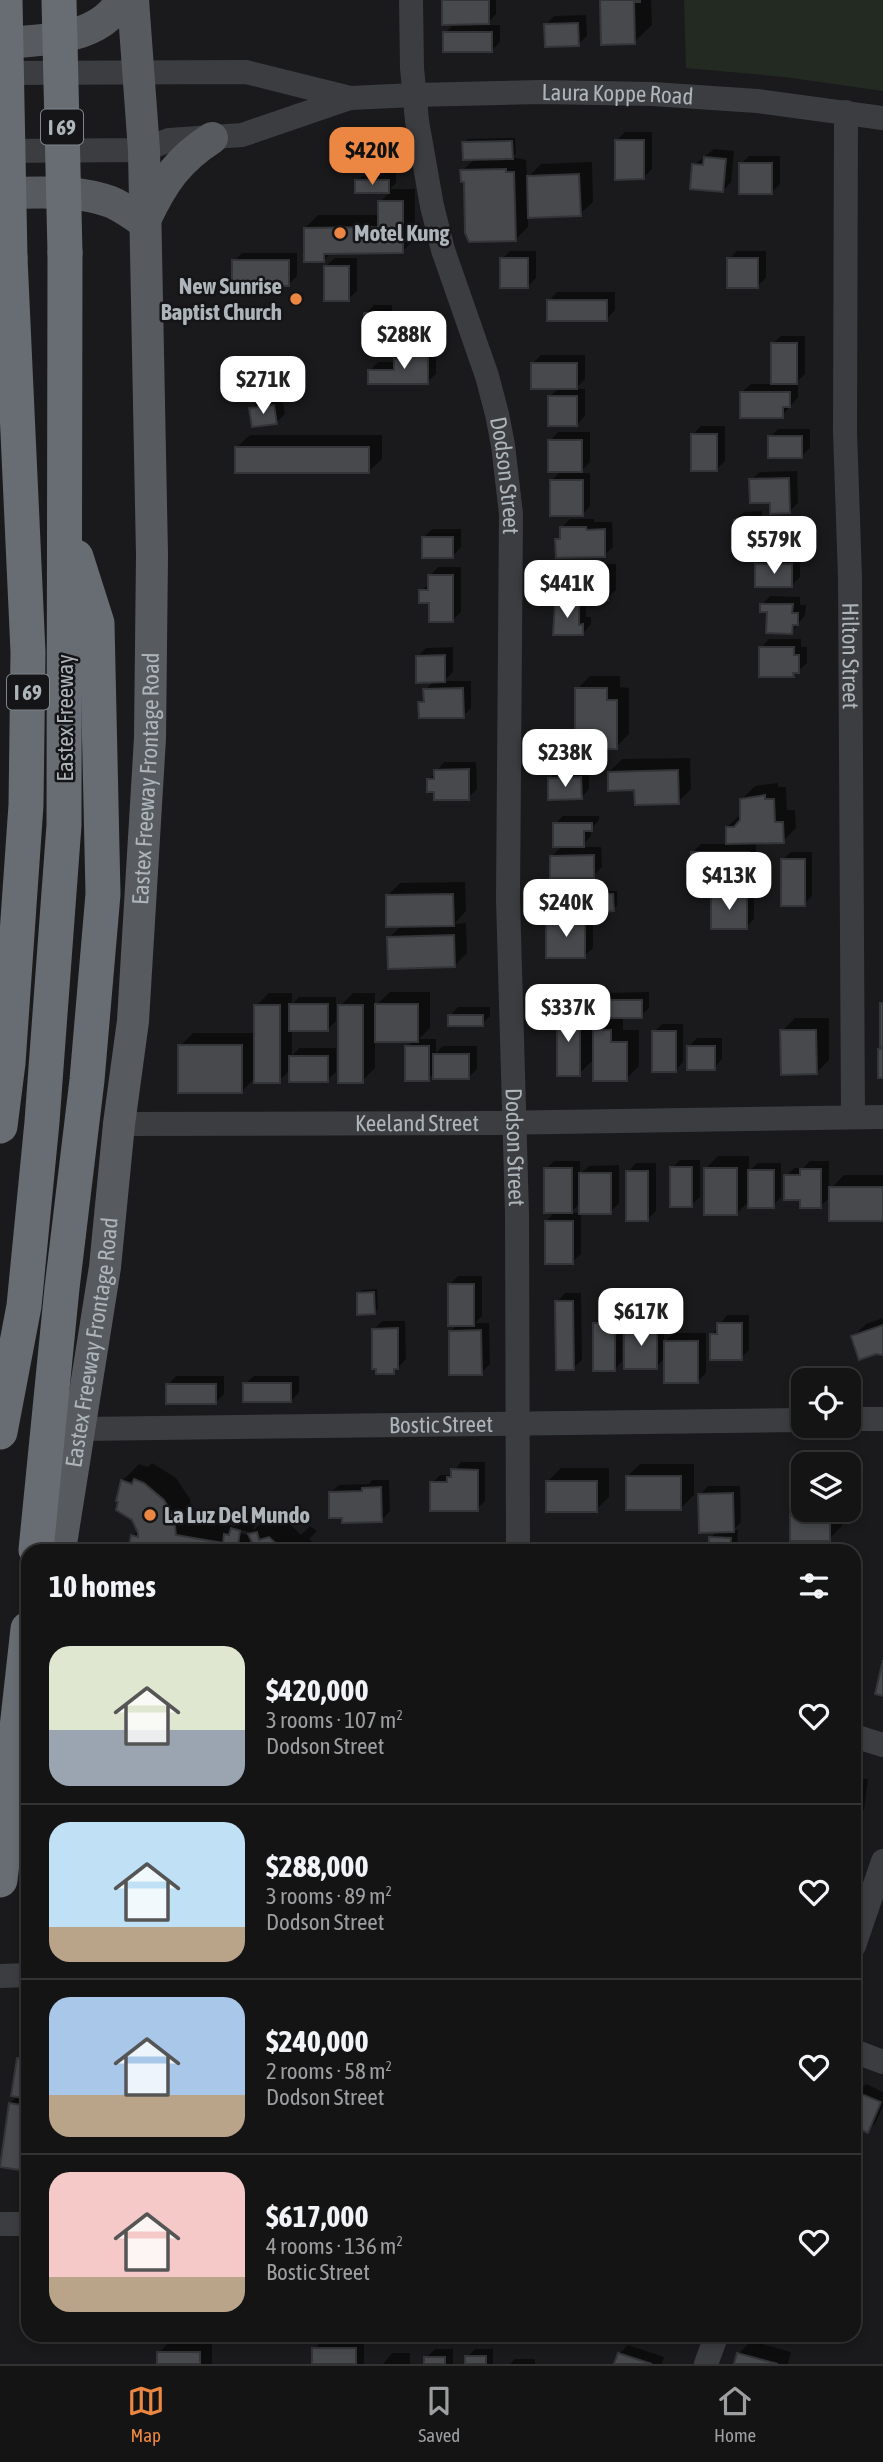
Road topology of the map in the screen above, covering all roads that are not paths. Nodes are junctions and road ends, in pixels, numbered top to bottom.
1 (5, 0) edge
2 (59, 0) edge
3 (121, 0) edge
4 (134, 0) edge
5 (411, 0) edge
6 (0, 43) edge
7 (0, 73) edge
8 (138, 73) junction
9 (414, 94) junction
10 (350, 98) junction
11 (846, 112) junction
12 (883, 118) edge
13 (212, 138) junction
14 (144, 150) junction
15 (0, 151) edge
16 (0, 193) edge
17 (144, 222) junction
18 (66, 527) junction
19 (853, 1117) junction
20 (883, 1117) edge
21 (514, 1123) junction
22 (119, 1124) junction
23 (0, 1126) edge
24 (861, 1419) edge
25 (883, 1419) edge
26 (791, 1420) edge
27 (517, 1424) junction
28 (81, 1429) junction
29 (0, 1432) edge
30 (37, 1544) edge
31 (61, 1544) edge
32 (518, 1544) edge
33 (21, 1692) edge
34 (861, 1738) edge
35 (883, 1745) edge
36 (21, 1779) edge
37 (883, 1861) edge
38 (0, 1880) edge
39 (0, 1903) edge
40 (861, 1925) edge
41 (21, 1975) edge
42 (0, 1976) edge
43 (861, 2054) edge
44 (883, 2062) edge
45 (0, 2224) edge
46 (21, 2224) edge
47 (714, 2342) edge
48 (706, 2364) edge

1 - 23 highway, I 69, bridge
2 - 18 highway, Eastex Freeway / I 69, bridge
3 - 6 main road
4 - 8 main road, Eastex Freeway Frontage Road
5 - 9 street, Dodson Street
7 - 8 street, Laura Koppe Road
8 - 10 street, Laura Koppe Road
8 - 14 main road, Eastex Freeway Frontage Road
9 - 10 street, Laura Koppe Road
9 - 11 street, Laura Koppe Road
9 - 21 street, Dodson Street
10 - 13 street, Laura Koppe Road
11 - 12 street, Laura Koppe Road
11 - 19 street, Hilton Street
13 - 14 street, Laura Koppe Road
13 - 17 main road
14 - 15 street, Laura Koppe Road
14 - 17 main road, Eastex Freeway Frontage Road
16 - 17 main road
17 - 22 main road, Eastex Freeway Frontage Road
18 - 29 highway, Eastex Freeway / I 69
18 - 30 highway
19 - 20 street, Keeland Street
19 - 21 street, Keeland Street
21 - 22 street, Keeland Street
21 - 27 street, Dodson Street
22 - 28 main road, Eastex Freeway Frontage Road
24 - 25 street
26 - 27 street, Bostic Street
27 - 28 street, Bostic Street
27 - 32 street, Dodson Street
28 - 31 main road, Eastex Freeway Frontage Road
33 - 38 highway
34 - 35 street
36 - 39 main road
37 - 40 street
41 - 42 street
43 - 44 street
45 - 46 street
47 - 48 street

